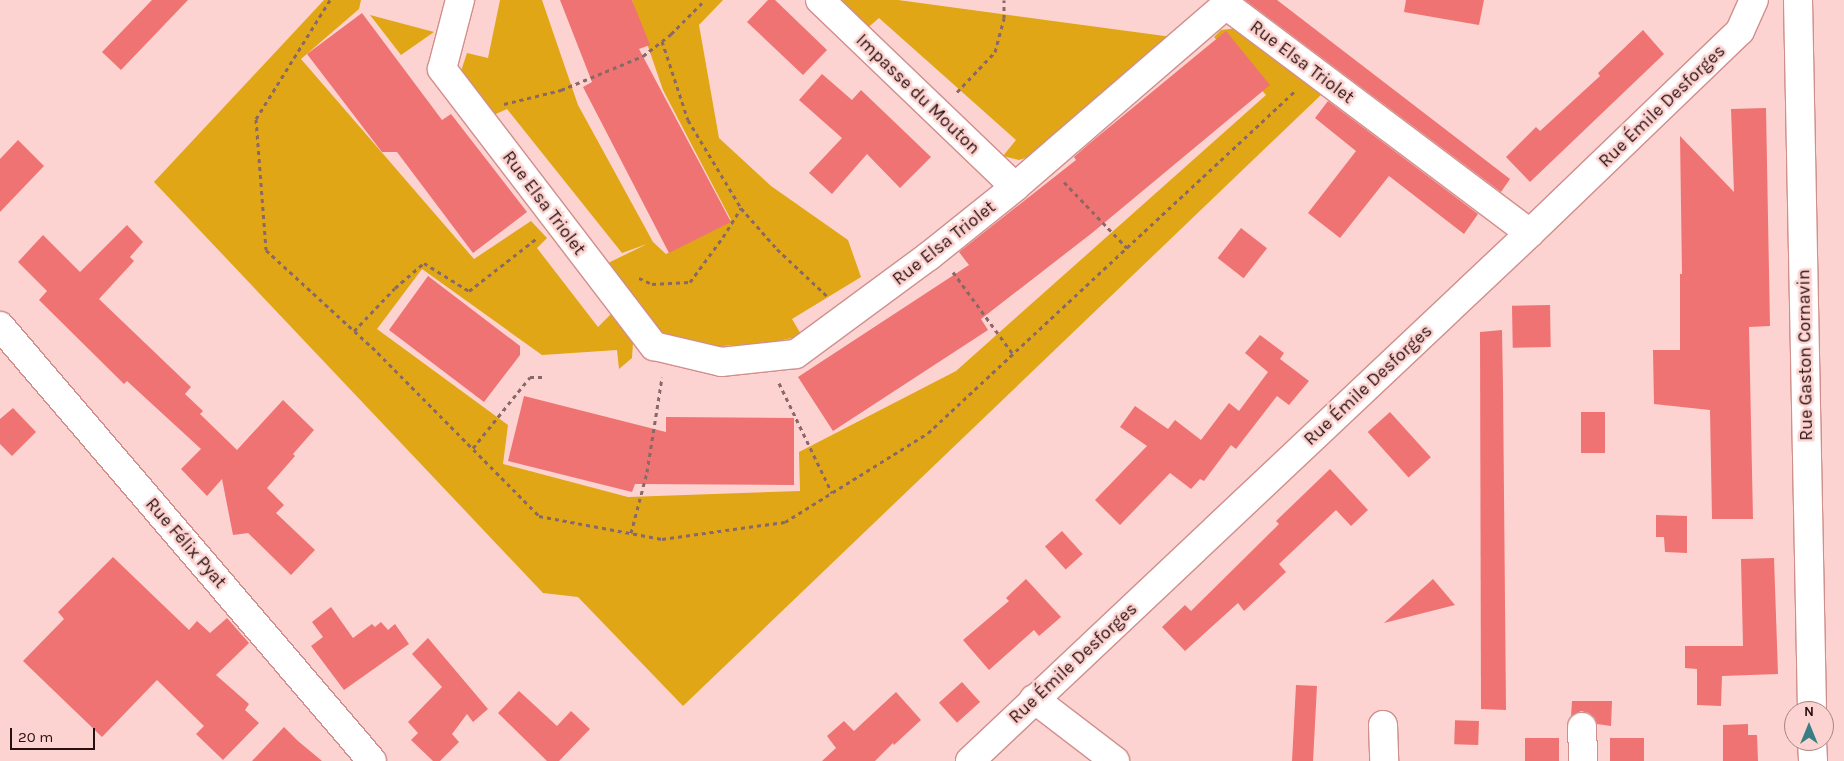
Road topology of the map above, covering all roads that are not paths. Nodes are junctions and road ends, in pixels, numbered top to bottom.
1 (460, 0) edge
2 (820, 0) edge
3 (1754, 0) edge
4 (1798, 0) edge
5 (1015, 187) junction
6 (1530, 233) junction
7 (0, 326) edge
8 (1034, 699) junction
9 (1812, 701) edge
10 (1383, 725) dead end
11 (1582, 728) dead end
12 (372, 761) edge
13 (970, 761) edge
14 (1115, 761) edge
15 (1384, 761) edge
16 (1583, 761) edge

1 - 5 street, Rue Elsa Triolet
2 - 5 street, Impasse du Mouton
3 - 6 street, Rue Émile Desforges
4 - 9 street, Rue Gaston Cornavin
5 - 6 street, Rue Elsa Triolet
6 - 8 street, Rue Émile Desforges
7 - 12 street, Rue Félix Pyat
8 - 13 street, Rue Émile Desforges
8 - 14 street
10 - 15 street
11 - 16 street

